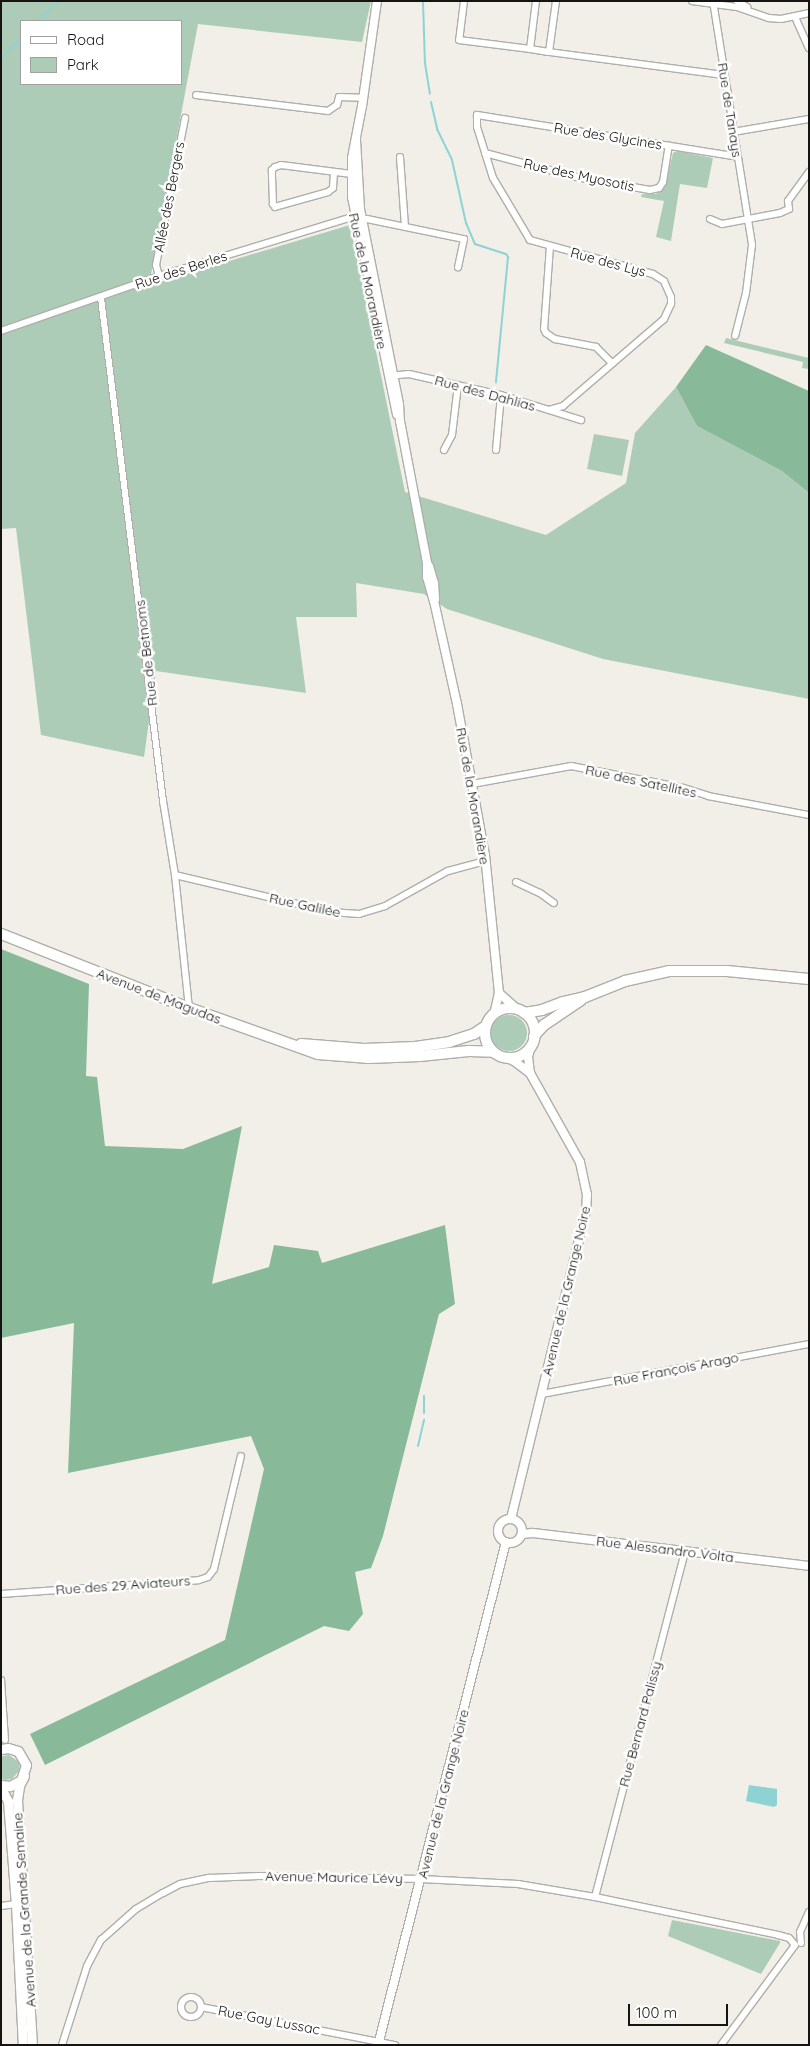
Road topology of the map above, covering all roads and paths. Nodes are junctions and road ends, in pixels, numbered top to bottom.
1 (377, 1) edge
2 (464, 1) edge
3 (536, 1) edge
4 (556, 1) edge
5 (692, 1) edge
6 (737, 1) edge
7 (713, 3) edge
8 (809, 13) edge
9 (759, 14) junction
10 (795, 17) junction
11 (809, 48) edge
12 (530, 49) junction
13 (549, 52) junction
14 (724, 75) junction
15 (196, 95) dead end
16 (363, 98) junction
17 (477, 115) joint
18 (185, 118) dead end
19 (809, 118) edge
20 (734, 132) junction
21 (356, 140) junction
22 (668, 145) junction
23 (486, 153) junction
24 (400, 157) dead end
25 (738, 157) junction
26 (809, 172) edge
27 (334, 173) junction
28 (351, 174) junction
29 (359, 218) junction
30 (710, 219) dead end
31 (748, 219) junction
32 (405, 227) junction
33 (550, 246) junction
34 (458, 267) dead end
35 (159, 276) junction
36 (100, 298) junction
37 (1, 331) edge
38 (735, 336) dead end
39 (612, 363) junction
40 (391, 376) junction
41 (458, 385) junction
42 (501, 395) junction
43 (549, 410) junction
44 (581, 420) dead end
45 (444, 450) dead end
46 (496, 450) dead end
47 (472, 784) junction
48 (809, 815) edge
49 (486, 861) junction
50 (175, 875) junction
51 (516, 882) dead end
52 (554, 903) dead end
53 (1, 934) edge
54 (1, 940) edge
55 (27, 945) junction
56 (809, 979) edge
57 (499, 992) junction
58 (584, 997) junction
59 (189, 1008) junction
60 (520, 1011) junction
61 (494, 1014) junction
62 (486, 1026) junction
63 (534, 1036) junction
64 (291, 1044) junction
65 (531, 1046) junction
66 (493, 1052) junction
67 (504, 1057) junction
68 (530, 1073) junction
69 (809, 1344) edge
70 (542, 1394) junction
71 (241, 1456) dead end
72 (511, 1518) junction
73 (522, 1534) junction
74 (506, 1542) junction
75 (685, 1551) junction
76 (809, 1566) edge
77 (1, 1594) edge
78 (1, 1680) edge
79 (3, 1742) edge
80 (1, 1749) edge
81 (18, 1751) junction
82 (24, 1776) junction
83 (1, 1786) edge
84 (421, 1879) junction
85 (595, 1897) junction
86 (16, 1904) junction
87 (1, 1906) edge
88 (809, 1912) edge
89 (809, 1942) edge
90 (798, 1944) junction
91 (202, 2007) dead end
92 (378, 2043) edge
93 (23, 2045) edge
94 (32, 2045) edge
95 (62, 2045) edge
96 (395, 2045) edge
97 (721, 2045) edge

1 - 16 street, Rue de la Morandière
2 - 12 street
3 - 12 street
4 - 13 street
5 - 7 street
6 - 9 street
7 - 9 street
7 - 14 street, Rue de Tanays
8 - 10 street
9 - 10 street
10 - 11 street
12 - 13 street
13 - 14 street
14 - 20 street, Rue de Tanays
15 - 16 street
16 - 21 street, Rue de la Morandière
17 - 22 street, Rue des Glycines
17 - 23 street, Rue des Lys
18 - 35 street, Allée des Bergers
19 - 20 street
20 - 25 street, Rue de Tanays
21 - 28 street, Rue de la Morandière
21 - 29 street, Rue de la Morandière
22 - 23 street, Rue des Myosotis
22 - 25 street, Rue des Glycines
23 - 33 street, Rue des Lys
24 - 32 street
25 - 31 street, Rue de Tanays
26 - 31 street
27 - 27 street
27 - 28 street
28 - 29 street, Rue de la Morandière
29 - 32 street
29 - 35 street, Rue des Berles
29 - 40 street, Rue de la Morandière
30 - 31 street
31 - 38 street, Rue de Tanays
32 - 34 street
33 - 39 street
33 - 39 street, Rue des Lys
35 - 36 street, Rue des Berles
36 - 37 street, Rue des Berles
36 - 50 street, Rue de Betnoms
39 - 43 street, Rue des Lys
40 - 41 street, Rue des Dahlias
40 - 47 street, Rue de la Morandière
41 - 42 street, Rue des Dahlias
41 - 45 street
42 - 43 street, Rue des Dahlias
42 - 46 street
43 - 44 street, Rue des Dahlias
47 - 48 street, Rue des Satellites
47 - 49 street, Rue de la Morandière
49 - 50 street, Rue Galilée
49 - 57 street, Rue de la Morandière
50 - 59 street, Rue de Betnoms
51 - 52 street
53 - 55 main road, Avenue de Magudas
54 - 55 main road, Avenue de Magudas
55 - 59 main road, Avenue de Magudas
56 - 58 main road
57 - 60 street
57 - 61 street, Rue de la Morandière
58 - 60 main road
58 - 63 main road
59 - 64 main road, Avenue de Magudas
60 - 61 main road
60 - 63 main road
61 - 62 main road
62 - 64 main road, Avenue de Magudas
62 - 66 main road
63 - 65 main road
64 - 66 main road, Avenue de Magudas
65 - 67 main road
65 - 68 street
66 - 67 main road
67 - 68 street, Avenue de la Grange Noire
68 - 70 street, Avenue de la Grange Noire
69 - 70 street, Rue François Arago
70 - 72 street, Avenue de la Grange Noire
71 - 77 street, Rue des 29 Aviateurs
72 - 73 street
72 - 74 street
73 - 74 street
73 - 75 street, Rue Alessandro Volta
74 - 84 street, Avenue de la Grange Noire
75 - 76 street, Rue Alessandro Volta
75 - 85 street, Rue Bernard Palissy
78 - 79 street
79 - 81 street
80 - 81 main road
81 - 82 main road
82 - 83 main road
82 - 94 main road, Avenue de la Grande Semaine
83 - 86 main road, Avenue de la Grande Semaine
84 - 85 street, Avenue Maurice Lévy
84 - 92 street, Avenue de la Grange Noire
84 - 95 street, Avenue Maurice Lévy
85 - 90 street, Avenue Maurice Lévy
86 - 87 street
86 - 93 main road, Avenue de la Grande Semaine
88 - 90 street
89 - 90 street
90 - 97 street
91 - 92 street, Rue Gay Lussac
92 - 96 street, Rue Gay Lussac

